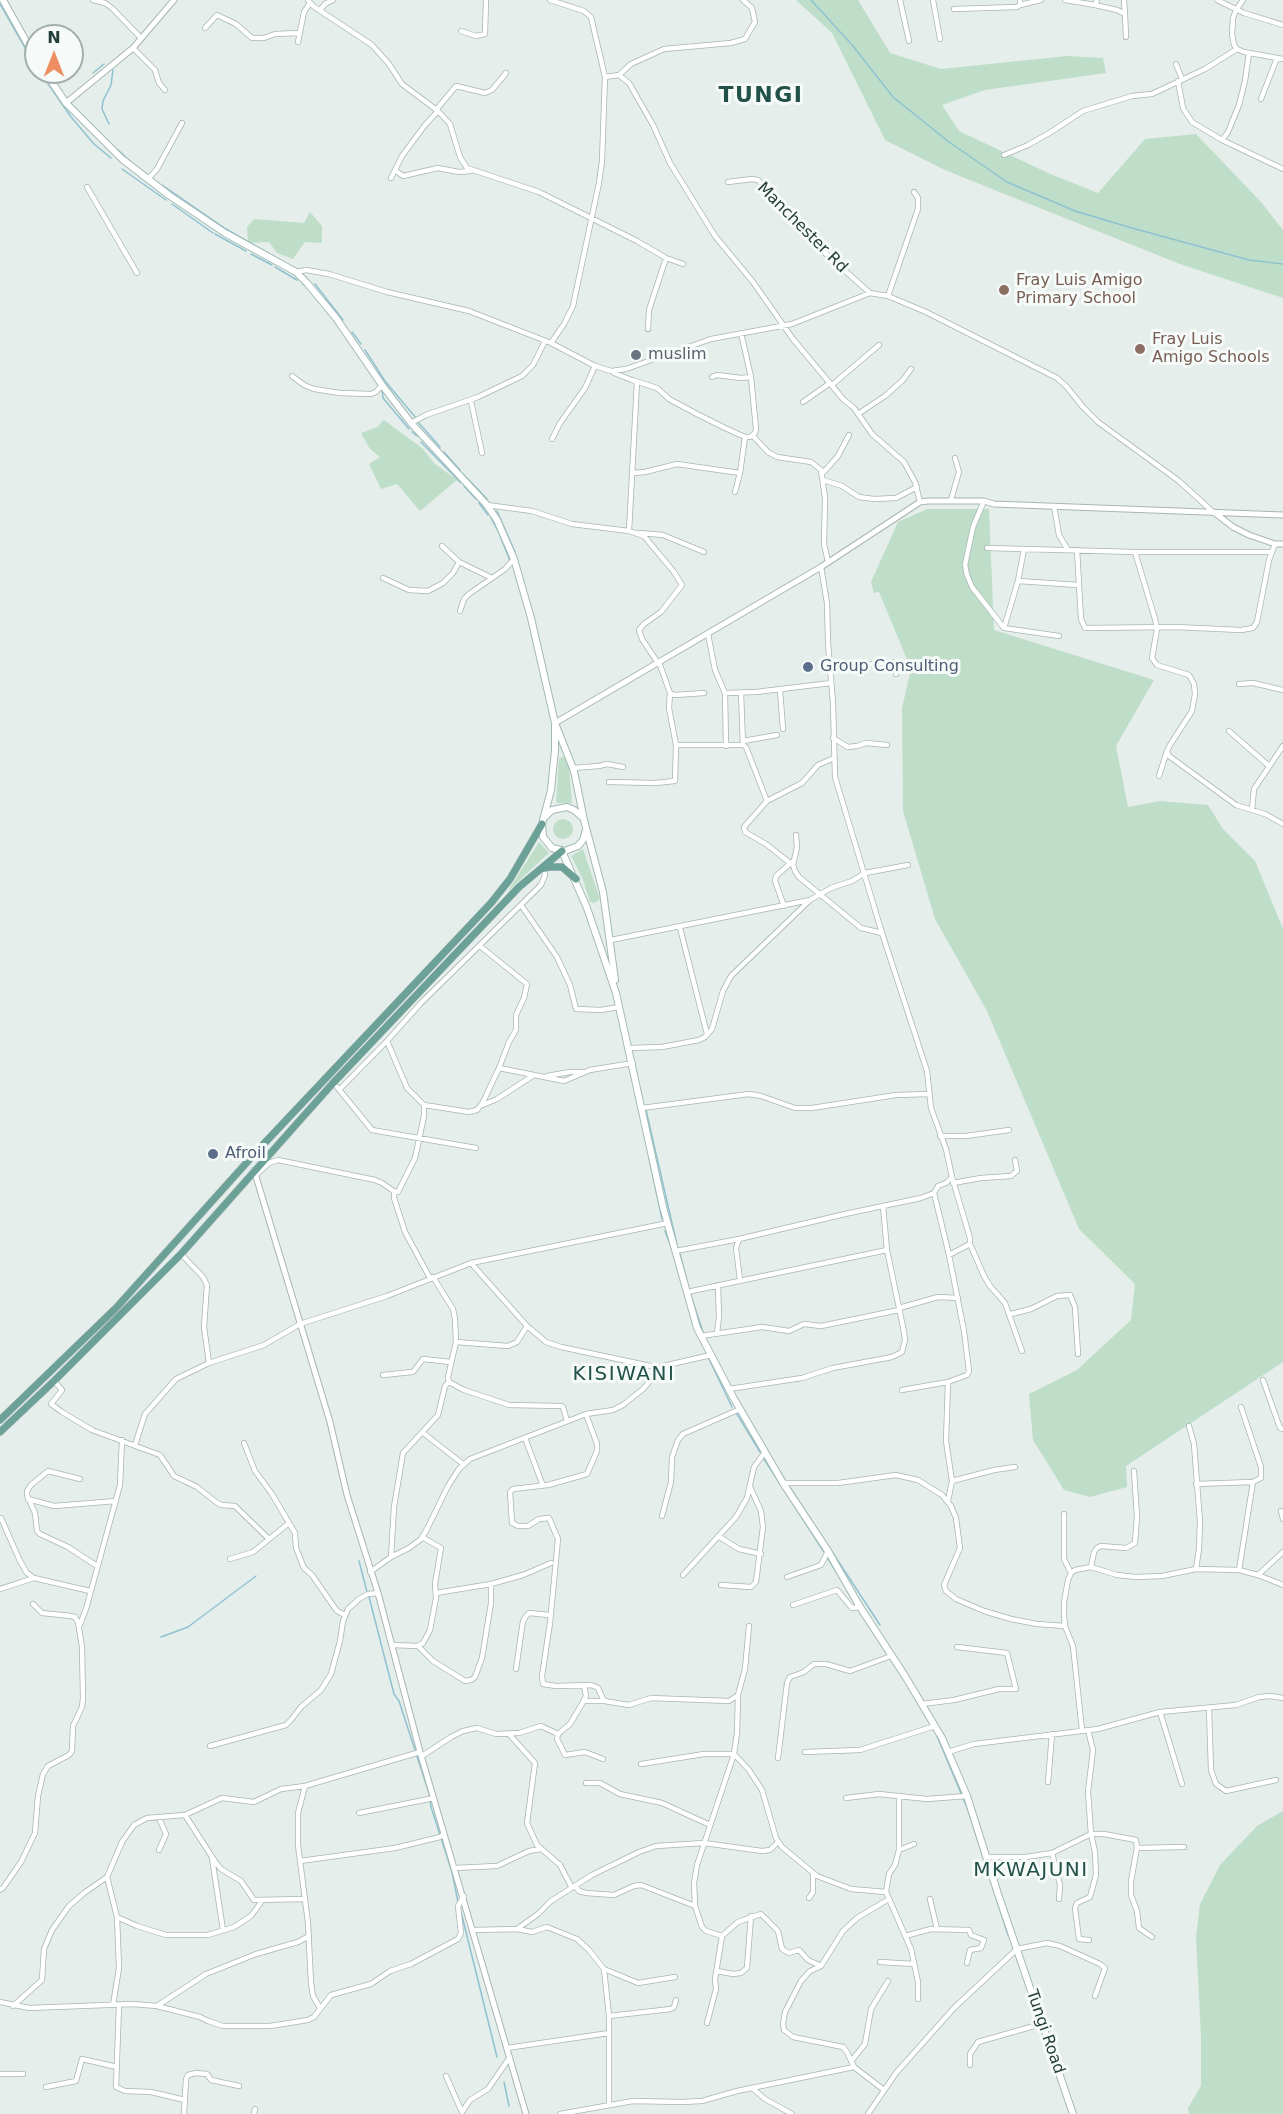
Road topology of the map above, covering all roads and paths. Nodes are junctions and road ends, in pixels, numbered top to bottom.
1 (3, 0) edge
2 (93, 0) edge
3 (174, 0) edge
4 (333, 0) edge
5 (486, 0) edge
6 (550, 0) edge
7 (743, 0) edge
8 (900, 0) edge
9 (933, 0) edge
10 (1041, 0) edge
11 (1065, 0) edge
12 (1124, 0) edge
13 (1217, 0) edge
14 (1243, 0) edge
15 (309, 1) edge
16 (1020, 2) edge
17 (1096, 3) edge
18 (954, 9) dead end
19 (320, 10) junction
20 (1236, 10) junction
21 (1125, 14) junction
22 (1283, 25) edge
23 (205, 28) dead end
24 (461, 31) dead end
25 (299, 33) junction
26 (1126, 37) dead end
27 (24, 38) edge
28 (141, 38) junction
29 (940, 39) dead end
30 (909, 41) dead end
31 (298, 42) dead end
32 (133, 48) junction
33 (1237, 49) junction
34 (1249, 53) junction
35 (1280, 58) edge
36 (1176, 64) dead end
37 (506, 73) dead end
38 (619, 75) junction
39 (604, 77) junction
40 (1180, 80) junction
41 (53, 84) edge
42 (165, 90) dead end
43 (1261, 99) dead end
44 (66, 103) junction
45 (437, 111) junction
46 (182, 123) dead end
47 (1222, 140) junction
48 (1004, 154) dead end
49 (1283, 169) edge
50 (396, 171) junction
51 (472, 171) junction
52 (391, 178) dead end
53 (148, 179) junction
54 (728, 182) dead end
55 (87, 187) dead end
56 (914, 192) dead end
57 (590, 218) junction
58 (666, 258) junction
59 (683, 264) dead end
60 (296, 272) junction
61 (137, 273) dead end
62 (870, 293) junction
63 (888, 296) junction
64 (784, 327) junction
65 (648, 329) dead end
66 (741, 333) junction
67 (545, 341) junction
68 (551, 343) junction
69 (879, 345) dead end
70 (595, 366) junction
71 (911, 369) dead end
72 (611, 371) junction
73 (292, 376) dead end
74 (712, 376) dead end
75 (751, 376) junction
76 (637, 381) junction
77 (831, 384) junction
78 (382, 385) junction
79 (471, 401) junction
80 (803, 402) dead end
81 (858, 414) junction
82 (411, 423) junction
83 (849, 435) dead end
84 (753, 436) junction
85 (745, 437) junction
86 (552, 439) dead end
87 (482, 453) dead end
88 (955, 458) dead end
89 (633, 473) junction
90 (740, 473) junction
91 (823, 477) junction
92 (917, 487) junction
93 (735, 492) dead end
94 (951, 500) junction
95 (984, 501) junction
96 (920, 502) junction
97 (994, 504) junction
98 (487, 505) junction
99 (1054, 506) junction
100 (1092, 507) junction
101 (1213, 512) junction
102 (1283, 515) edge
103 (628, 531) junction
104 (640, 533) junction
105 (1275, 544) junction
106 (1283, 544) edge
107 (442, 546) dead end
108 (987, 548) dead end
109 (1024, 549) junction
110 (1068, 550) junction
111 (1077, 550) junction
112 (705, 552) dead end
113 (1135, 552) junction
114 (1271, 552) junction
115 (514, 559) junction
116 (459, 562) junction
117 (828, 562) junction
118 (821, 567) junction
119 (382, 578) dead end
120 (492, 578) junction
121 (1018, 581) junction
122 (1078, 585) junction
123 (460, 611) dead end
124 (1004, 628) junction
125 (1156, 628) junction
126 (708, 634) junction
127 (1059, 636) dead end
128 (658, 662) junction
129 (830, 668) junction
130 (896, 674) dead end
131 (831, 683) junction
132 (1239, 684) dead end
133 (780, 690) junction
134 (1283, 690) edge
135 (670, 693) junction
136 (704, 693) dead end
137 (725, 693) junction
138 (741, 693) junction
139 (555, 723) junction
140 (783, 729) dead end
141 (1229, 731) dead end
142 (777, 735) dead end
143 (833, 738) junction
144 (743, 743) junction
145 (676, 745) junction
146 (887, 745) dead end
147 (726, 746) junction
148 (1283, 746) edge
149 (1167, 751) junction
150 (834, 758) junction
151 (623, 766) dead end
152 (1269, 766) junction
153 (573, 768) junction
154 (1159, 776) dead end
155 (609, 782) dead end
156 (767, 801) junction
157 (1252, 810) junction
158 (543, 821) junction
159 (585, 824) junction
160 (1283, 824) edge
161 (796, 835) dead end
162 (562, 851) junction
163 (792, 862) junction
164 (908, 865) dead end
165 (544, 868) junction
166 (865, 873) junction
167 (532, 875) junction
168 (576, 879) junction
169 (820, 894) junction
170 (810, 900) junction
171 (521, 905) junction
172 (784, 906) junction
173 (680, 928) junction
174 (882, 933) junction
175 (611, 940) junction
176 (480, 946) junction
177 (616, 993) junction
178 (619, 1007) junction
179 (707, 1034) junction
180 (387, 1041) junction
181 (629, 1048) junction
182 (633, 1063) junction
183 (499, 1068) junction
184 (534, 1075) junction
185 (333, 1083) junction
186 (339, 1090) junction
187 (928, 1094) junction
188 (424, 1105) junction
189 (480, 1106) junction
190 (642, 1107) junction
191 (1009, 1130) dead end
192 (940, 1136) junction
193 (418, 1138) junction
194 (476, 1148) dead end
195 (1015, 1160) dead end
196 (255, 1172) junction
197 (952, 1177) junction
198 (946, 1183) junction
199 (954, 1183) junction
200 (394, 1191) junction
201 (934, 1193) junction
202 (883, 1206) junction
203 (668, 1223) junction
204 (739, 1239) junction
205 (969, 1244) junction
206 (887, 1250) junction
207 (675, 1251) junction
208 (181, 1254) junction
209 (949, 1255) junction
210 (471, 1263) junction
211 (431, 1277) junction
212 (740, 1281) junction
213 (718, 1285) junction
214 (687, 1292) junction
215 (958, 1298) junction
216 (899, 1309) junction
217 (1011, 1314) junction
218 (300, 1324) junction
219 (528, 1326) junction
220 (717, 1333) junction
221 (701, 1335) junction
222 (456, 1342) junction
223 (1022, 1351) dead end
224 (711, 1354) junction
225 (1078, 1354) dead end
226 (451, 1362) junction
227 (209, 1363) junction
228 (660, 1368) junction
229 (382, 1375) dead end
230 (1263, 1380) dead end
231 (54, 1381) junction
232 (449, 1382) junction
233 (948, 1382) junction
234 (729, 1389) junction
235 (902, 1390) dead end
236 (1241, 1407) dead end
237 (740, 1409) junction
238 (586, 1414) junction
239 (0, 1420) edge
240 (567, 1421) junction
241 (1189, 1426) dead end
242 (1283, 1429) edge
243 (0, 1432) edge
244 (422, 1432) junction
245 (525, 1438) junction
246 (122, 1440) junction
247 (244, 1443) dead end
248 (135, 1445) junction
249 (765, 1452) junction
250 (463, 1464) junction
251 (1015, 1467) dead end
252 (1134, 1471) dead end
253 (80, 1479) dead end
254 (952, 1481) junction
255 (1253, 1482) junction
256 (783, 1483) junction
257 (1196, 1484) junction
258 (543, 1486) junction
259 (750, 1487) junction
260 (28, 1499) junction
261 (116, 1501) junction
262 (948, 1501) junction
263 (1281, 1511) dead end
264 (1064, 1514) dead end
265 (662, 1516) dead end
266 (1, 1518) edge
267 (1283, 1519) edge
268 (289, 1523) junction
269 (718, 1536) junction
270 (422, 1537) junction
271 (269, 1539) junction
272 (828, 1551) junction
273 (1283, 1552) edge
274 (760, 1554) junction
275 (391, 1557) junction
276 (230, 1559) dead end
277 (551, 1563) dead end
278 (97, 1566) junction
279 (1091, 1567) junction
280 (1196, 1569) junction
281 (1239, 1570) junction
282 (370, 1572) junction
283 (1071, 1573) junction
284 (683, 1575) dead end
285 (1258, 1575) junction
286 (787, 1576) dead end
287 (34, 1578) junction
288 (491, 1584) junction
289 (721, 1585) dead end
290 (1283, 1585) edge
291 (0, 1589) edge
292 (90, 1591) junction
293 (378, 1593) junction
294 (436, 1593) junction
295 (33, 1604) dead end
296 (793, 1605) dead end
297 (860, 1607) junction
298 (345, 1615) junction
299 (549, 1615) junction
300 (749, 1626) dead end
301 (1065, 1626) junction
302 (79, 1627) junction
303 (392, 1645) junction
304 (418, 1646) junction
305 (957, 1647) dead end
306 (891, 1656) junction
307 (516, 1669) dead end
308 (584, 1685) junction
309 (738, 1695) junction
310 (1283, 1698) edge
311 (584, 1701) junction
312 (604, 1701) junction
313 (922, 1704) junction
314 (1209, 1709) junction
315 (1160, 1712) junction
316 (935, 1726) junction
317 (1082, 1730) junction
318 (1088, 1730) junction
319 (509, 1734) junction
320 (558, 1734) junction
321 (1052, 1734) junction
322 (210, 1746) dead end
323 (805, 1752) dead end
324 (948, 1752) junction
325 (421, 1754) junction
326 (734, 1754) junction
327 (778, 1758) dead end
328 (603, 1759) dead end
329 (641, 1764) dead end
330 (1276, 1780) dead end
331 (1048, 1782) dead end
332 (586, 1784) dead end
333 (1182, 1784) dead end
334 (306, 1786) junction
335 (899, 1796) junction
336 (967, 1796) junction
337 (846, 1797) dead end
338 (434, 1798) junction
339 (359, 1814) dead end
340 (185, 1815) junction
341 (159, 1818) junction
342 (710, 1825) junction
343 (444, 1834) junction
344 (1091, 1834) junction
345 (778, 1842) junction
346 (704, 1843) junction
347 (914, 1844) dead end
348 (1184, 1847) dead end
349 (1137, 1848) junction
350 (541, 1849) junction
351 (159, 1850) dead end
352 (899, 1850) junction
353 (1052, 1853) junction
354 (212, 1856) junction
355 (987, 1857) junction
356 (300, 1861) junction
357 (454, 1868) junction
358 (813, 1874) junction
359 (107, 1877) junction
360 (573, 1887) junction
361 (0, 1890) edge
362 (886, 1892) junction
363 (464, 1896) junction
364 (809, 1898) dead end
365 (306, 1899) junction
366 (889, 1899) junction
367 (930, 1899) dead end
368 (1059, 1899) dead end
369 (262, 1901) junction
370 (695, 1906) junction
371 (751, 1916) junction
372 (117, 1917) junction
373 (517, 1929) junction
374 (937, 1929) junction
375 (223, 1930) junction
376 (473, 1930) junction
377 (309, 1936) junction
378 (722, 1936) junction
379 (905, 1936) junction
380 (1152, 1938) dead end
381 (1089, 1940) dead end
382 (1017, 1949) junction
383 (880, 1962) dead end
384 (967, 1963) dead end
385 (914, 1964) junction
386 (821, 1966) junction
387 (604, 1970) junction
388 (717, 1971) junction
389 (675, 1977) dead end
390 (888, 1981) dead end
391 (1095, 1996) dead end
392 (918, 1999) dead end
393 (676, 2000) dead end
394 (0, 2002) edge
395 (116, 2005) junction
396 (13, 2006) junction
397 (157, 2006) junction
398 (320, 2008) junction
399 (609, 2016) junction
400 (707, 2023) dead end
401 (1041, 2024) junction
402 (609, 2032) junction
403 (507, 2048) junction
404 (510, 2057) junction
405 (852, 2060) junction
406 (970, 2065) dead end
407 (117, 2067) junction
408 (854, 2067) junction
409 (0, 2074) edge
410 (23, 2074) dead end
411 (446, 2076) dead end
412 (238, 2086) dead end
413 (46, 2087) dead end
414 (752, 2087) junction
415 (884, 2090) junction
416 (185, 2100) junction
417 (609, 2105) junction
418 (462, 2113) edge
419 (184, 2114) edge
420 (526, 2114) edge
421 (560, 2114) edge
422 (792, 2114) edge
423 (868, 2114) edge
424 (1073, 2114) edge

1 - 27 main road
2 - 28 street
3 - 28 street
4 - 19 street
5 - 24 street
6 - 39 street
7 - 38 street
8 - 30 street
9 - 29 street
10 - 16 street
11 - 17 street
12 - 21 street
13 - 20 street
14 - 20 street
15 - 19 street
15 - 25 street
16 - 18 street
17 - 21 street
19 - 45 street
20 - 22 street
20 - 33 street
21 - 26 street
23 - 25 street
25 - 31 street
28 - 32 street
32 - 42 street
32 - 44 street
33 - 34 street
33 - 40 street
34 - 35 street
34 - 47 street
35 - 43 street
36 - 40 street
37 - 45 street
38 - 39 street
38 - 64 street
39 - 57 street
40 - 47 street
40 - 48 street
41 - 44 main road
44 - 53 main road
45 - 50 street
45 - 51 street
46 - 53 street
47 - 49 street
50 - 51 street
50 - 52 street
51 - 57 street
53 - 60 main road
54 - 62 street, Manchester Rd
55 - 61 street
56 - 63 street
57 - 58 street
57 - 68 street
58 - 59 street
58 - 65 street
60 - 67 street
60 - 78 main road
62 - 63 street
62 - 64 street
63 - 101 street
64 - 66 street
64 - 77 street
66 - 72 street
66 - 75 street
67 - 68 street
67 - 79 street
68 - 70 street
69 - 77 street
70 - 72 street
70 - 86 street
71 - 81 street
72 - 76 street
73 - 78 street
74 - 75 street
75 - 84 street
76 - 85 street
76 - 89 street
77 - 80 street
77 - 81 street
78 - 82 main road
79 - 82 street
79 - 87 street
81 - 92 street
82 - 98 main road
83 - 91 street
84 - 85 street
84 - 91 street
85 - 90 street
88 - 94 street
89 - 90 street
89 - 103 street
90 - 93 street
91 - 92 street
91 - 117 street
92 - 96 street
94 - 95 street
94 - 96 street
95 - 97 street
95 - 124 street
96 - 117 street
97 - 99 street
97 - 100 street
98 - 103 street
98 - 115 main road
99 - 100 street
99 - 110 street
100 - 101 street
101 - 102 street
101 - 105 street
103 - 104 street
104 - 112 street
104 - 128 street
105 - 106 street
105 - 114 street
107 - 116 street
108 - 109 street
109 - 110 street
109 - 121 street
110 - 111 street
111 - 113 street
111 - 122 street
113 - 114 street
113 - 125 street
114 - 125 street
115 - 120 street
115 - 139 main road
116 - 119 street
116 - 120 street
117 - 118 street
118 - 126 street
118 - 129 street
120 - 123 street
121 - 122 street
121 - 124 street
122 - 125 street
124 - 127 street
125 - 149 street
126 - 128 street
126 - 137 street
128 - 135 street
128 - 139 street
129 - 130 street
129 - 131 street
131 - 133 street
131 - 143 street
132 - 134 street
133 - 138 street
133 - 140 street
135 - 136 street
135 - 145 street
137 - 138 street
137 - 147 street
138 - 144 street
139 - 153 main road
139 - 158 main road
141 - 152 street
142 - 144 street
143 - 146 street
143 - 150 street
144 - 147 street
144 - 156 street
145 - 147 street
145 - 155 street
148 - 152 street
149 - 154 street
149 - 157 street
150 - 156 street
150 - 166 street
151 - 153 street
152 - 157 street
153 - 159 main road
156 - 163 street
157 - 160 street
158 - 159 main road
158 - 162 main road
158 - 239 main road
159 - 162 main road
159 - 175 main road
161 - 163 street
162 - 167 main road
162 - 168 main road
163 - 169 street
163 - 172 street
164 - 166 street
165 - 167 main road
165 - 168 main road
165 - 171 street
166 - 169 street
166 - 174 street
167 - 185 main road
168 - 177 main road
169 - 170 street
169 - 174 street
170 - 172 street
170 - 179 street
171 - 176 street
171 - 178 street
172 - 173 street
173 - 175 street
173 - 179 street
174 - 187 street
175 - 177 main road
176 - 180 street
176 - 183 street
177 - 178 main road, Tungi Road
178 - 181 main road, Tungi Road
179 - 181 street
180 - 186 street
180 - 188 street
181 - 182 main road, Tungi Road
182 - 184 street
182 - 190 main road, Tungi Road
183 - 184 street
183 - 189 street
184 - 189 street
185 - 186 street
185 - 196 main road
186 - 193 street
187 - 190 street
187 - 192 street
188 - 189 street
188 - 193 street
190 - 203 main road, Tungi Road
191 - 192 street
192 - 197 street
193 - 194 street
193 - 200 street
195 - 199 street
196 - 200 street
196 - 208 main road
196 - 218 street
197 - 198 street
197 - 199 street
198 - 199 street
198 - 201 street
199 - 205 street
200 - 211 street
201 - 202 street
201 - 209 street
202 - 204 street
202 - 206 street
203 - 207 main road, Tungi Road
203 - 210 street
204 - 207 street
204 - 212 street
205 - 209 street
205 - 217 street
206 - 212 street
206 - 216 street
207 - 214 main road, Tungi Road
208 - 227 street
208 - 231 main road
209 - 215 street
210 - 211 street
210 - 219 street
211 - 218 street
211 - 222 street
212 - 213 street
213 - 214 street
213 - 220 street
214 - 221 main road, Tungi Road
215 - 216 street
215 - 233 street
216 - 220 street
216 - 234 street
217 - 223 street
217 - 225 street
218 - 227 street
218 - 282 street
219 - 222 street
219 - 228 street
220 - 221 street
221 - 224 main road, Tungi Road
222 - 226 street
224 - 228 street
224 - 234 main road, Tungi Road
226 - 229 street
226 - 232 street
227 - 248 street
228 - 238 street
230 - 242 street
231 - 243 main road
231 - 246 street
232 - 240 street
232 - 244 street
233 - 235 street
233 - 254 street
234 - 237 main road, Tungi Road
236 - 255 street
237 - 249 main road, Tungi Road
237 - 265 street
238 - 240 street
238 - 258 street
240 - 245 street
241 - 257 street
244 - 250 street
244 - 275 street
245 - 250 street
245 - 258 street
246 - 248 street
246 - 261 street
247 - 268 street
248 - 271 street
249 - 256 main road, Tungi Road
249 - 259 street
250 - 270 street
251 - 254 street
252 - 279 street
253 - 260 street
254 - 262 street
255 - 257 street
255 - 281 street
256 - 262 street
256 - 272 main road, Tungi Road
257 - 280 street
258 - 299 street
259 - 269 street
259 - 274 street
260 - 261 street
260 - 278 street
261 - 278 street
262 - 301 street
263 - 267 street
264 - 283 street
266 - 287 street
268 - 271 street
268 - 298 street
269 - 274 street
269 - 284 street
270 - 275 street
270 - 294 street
271 - 276 street
272 - 286 street
272 - 297 main road, Tungi Road
273 - 285 street
274 - 289 street
275 - 282 street
277 - 288 street
278 - 292 street
279 - 280 street
279 - 283 street
280 - 281 street
281 - 285 street
282 - 293 street
283 - 301 street
285 - 290 street
287 - 291 street
287 - 292 street
288 - 294 street
288 - 304 street
292 - 302 street
293 - 298 street
293 - 303 street
294 - 304 street
295 - 302 street
296 - 297 street
297 - 306 main road, Tungi Road
298 - 322 street
299 - 307 street
299 - 308 street
300 - 309 street
301 - 317 street
302 - 361 street
303 - 304 street
303 - 325 street
305 - 313 street
306 - 313 main road, Tungi Road
306 - 327 street
308 - 311 street
308 - 312 street
309 - 312 street
309 - 326 street
310 - 314 street
311 - 312 street
311 - 320 street
313 - 316 main road, Tungi Road
314 - 315 street
314 - 330 street
315 - 318 street
315 - 333 street
316 - 323 street
316 - 324 main road, Tungi Road
317 - 318 street
317 - 321 street
318 - 344 street
319 - 320 street
319 - 325 street
319 - 350 street
320 - 328 street
321 - 324 street
321 - 331 street
324 - 336 main road, Tungi Road
325 - 334 street
325 - 338 street
326 - 329 street
326 - 342 street
326 - 345 street
332 - 342 street
334 - 340 street
334 - 356 street
335 - 336 street
335 - 337 street
335 - 352 street
336 - 355 main road, Tungi Road
338 - 339 street
338 - 343 street
340 - 341 street
340 - 354 street
341 - 351 street
341 - 359 street
342 - 346 street
343 - 356 street
343 - 357 street
344 - 349 street
344 - 353 street
344 - 381 street
345 - 346 street
345 - 358 street
346 - 360 street
346 - 370 street
347 - 352 street
348 - 349 street
349 - 380 street
350 - 357 street
350 - 360 street
352 - 362 street
353 - 355 street
353 - 368 street
354 - 369 street
354 - 375 street
355 - 382 main road, Tungi Road
356 - 365 street
357 - 363 street
358 - 362 street
358 - 364 street
359 - 372 street
359 - 396 street
360 - 370 street
360 - 373 street
362 - 366 street
363 - 376 street
363 - 398 street
365 - 369 street
365 - 377 street
366 - 379 street
366 - 386 street
367 - 374 street
369 - 375 street
370 - 378 street
371 - 378 street
371 - 386 street
371 - 388 street
372 - 375 street
372 - 395 street
373 - 376 street
373 - 387 street
374 - 379 street
374 - 384 street
376 - 403 street
377 - 397 street
377 - 398 street
378 - 388 street
379 - 385 street
382 - 391 street
382 - 401 main road, Tungi Road
382 - 415 street
383 - 385 street
385 - 392 street
386 - 405 street
387 - 389 street
387 - 399 street
388 - 400 street
390 - 405 street
393 - 399 street
394 - 396 street
395 - 396 street
395 - 397 street
395 - 407 street
397 - 398 street
399 - 402 street
401 - 406 street
401 - 424 main road, Tungi Road
402 - 403 street
402 - 417 street
403 - 404 street
404 - 418 street
404 - 420 street
405 - 408 street
407 - 413 street
407 - 416 street
408 - 414 street
408 - 415 street
409 - 410 street
411 - 418 street
412 - 416 street
414 - 417 street
414 - 422 street
415 - 423 street
416 - 419 street
417 - 421 street

